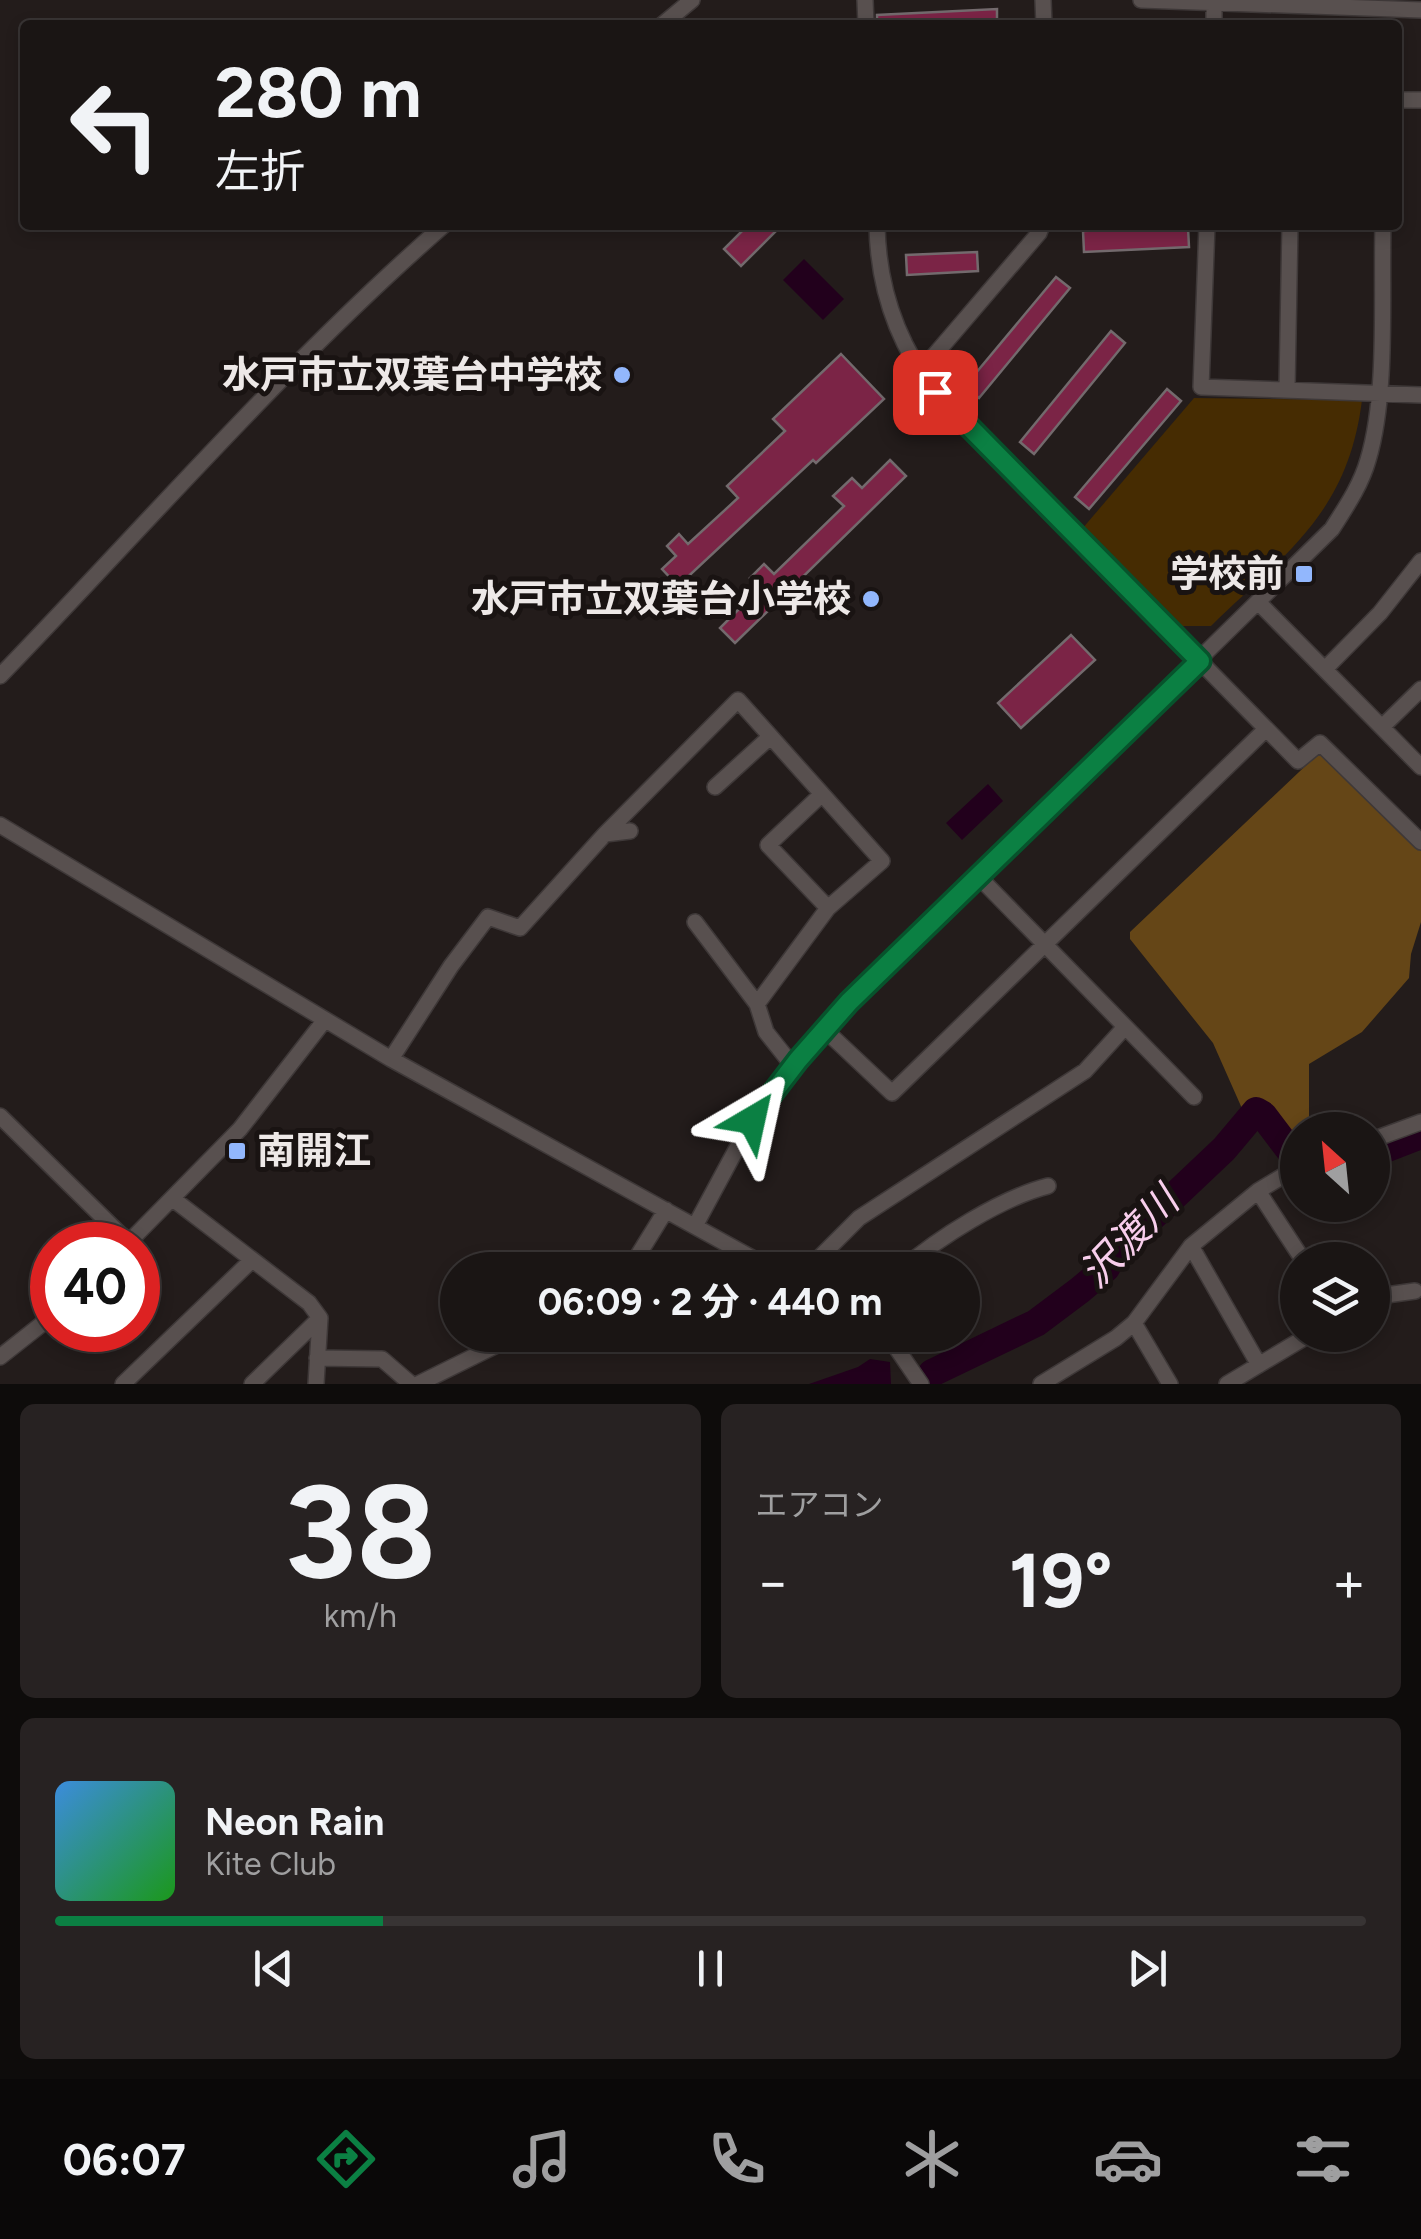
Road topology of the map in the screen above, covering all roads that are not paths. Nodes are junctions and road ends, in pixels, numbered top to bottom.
1 (692, 0) edge
2 (1141, 0) edge
3 (1214, 4) junction
4 (1421, 10) edge
5 (1388, 17) edge
6 (668, 20) edge
7 (1214, 20) edge
8 (438, 230) edge
9 (877, 230) edge
10 (1040, 230) edge
11 (1208, 230) edge
12 (1290, 230) edge
13 (1383, 230) edge
14 (920, 372) junction
15 (1287, 388) junction
16 (1378, 394) junction
17 (1421, 395) edge
18 (1421, 561) edge
19 (1259, 602) junction
20 (1200, 661) junction
21 (1325, 669) junction
22 (0, 676) edge
23 (1421, 688) edge
24 (1382, 728) junction
25 (1265, 730) junction
26 (770, 737) junction
27 (1421, 767) edge
28 (715, 787) dead end
29 (822, 794) junction
30 (0, 825) edge
31 (630, 831) dead end
32 (605, 834) junction
33 (1421, 842) edge
34 (978, 876) junction
35 (828, 908) junction
36 (694, 922) dead end
37 (1046, 945) junction
38 (757, 1004) junction
39 (324, 1021) junction
40 (1125, 1027) junction
41 (824, 1030) junction
42 (391, 1059) junction
43 (793, 1066) junction
44 (1194, 1097) dead end
45 (0, 1116) edge
46 (1421, 1122) edge
47 (1390, 1133) edge
48 (1280, 1178) edge
49 (1048, 1186) dead end
50 (1258, 1191) junction
51 (173, 1199) junction
52 (666, 1210) junction
53 (106, 1222) edge
54 (150, 1222) edge
55 (695, 1226) junction
56 (1291, 1242) edge
57 (1191, 1246) junction
58 (640, 1252) edge
59 (742, 1252) edge
60 (825, 1252) edge
61 (927, 1252) edge
62 (252, 1260) junction
63 (1416, 1291) dead end
64 (1390, 1295) edge
65 (320, 1318) junction
66 (1134, 1323) junction
67 (30, 1333) edge
68 (482, 1352) edge
69 (899, 1352) edge
70 (1280, 1352) edge
71 (0, 1357) edge
72 (318, 1358) junction
73 (1260, 1364) junction
74 (123, 1384) edge
75 (252, 1384) edge
76 (316, 1384) edge
77 (414, 1384) edge
78 (920, 1384) edge
79 (1041, 1384) edge
80 (1170, 1384) edge
81 (1227, 1384) edge

1 - 6 street
2 - 3 street
3 - 5 street
3 - 7 street
4 - 5 street
8 - 22 street
9 - 14 street
10 - 14 street
11 - 15 street
12 - 15 street
13 - 16 street
14 - 20 street
15 - 16 street
16 - 17 street
16 - 19 street
18 - 21 street
19 - 20 street
19 - 21 street
20 - 25 street
20 - 34 street
21 - 24 street
23 - 24 street
24 - 27 street
25 - 33 street
25 - 37 street
26 - 28 street
26 - 29 street
26 - 32 street
29 - 35 street
29 - 35 street
30 - 39 street
31 - 32 street
32 - 42 street
34 - 37 street
34 - 41 street
35 - 38 street
36 - 38 street
37 - 40 street
37 - 41 street
38 - 43 street
39 - 42 street
39 - 51 street
40 - 44 street
40 - 60 street
41 - 43 street
42 - 52 street
43 - 55 street
45 - 53 street
46 - 47 street
48 - 50 street
49 - 61 street
50 - 56 street
50 - 57 street
51 - 54 street
51 - 62 street
52 - 55 street
52 - 58 street
55 - 59 street
57 - 66 street
57 - 73 street
62 - 65 street
62 - 74 street
63 - 64 street
65 - 72 street
65 - 75 street
66 - 79 street
66 - 80 street
67 - 71 street
68 - 77 street
69 - 78 street
70 - 73 street
72 - 76 street
72 - 77 street
73 - 81 street

